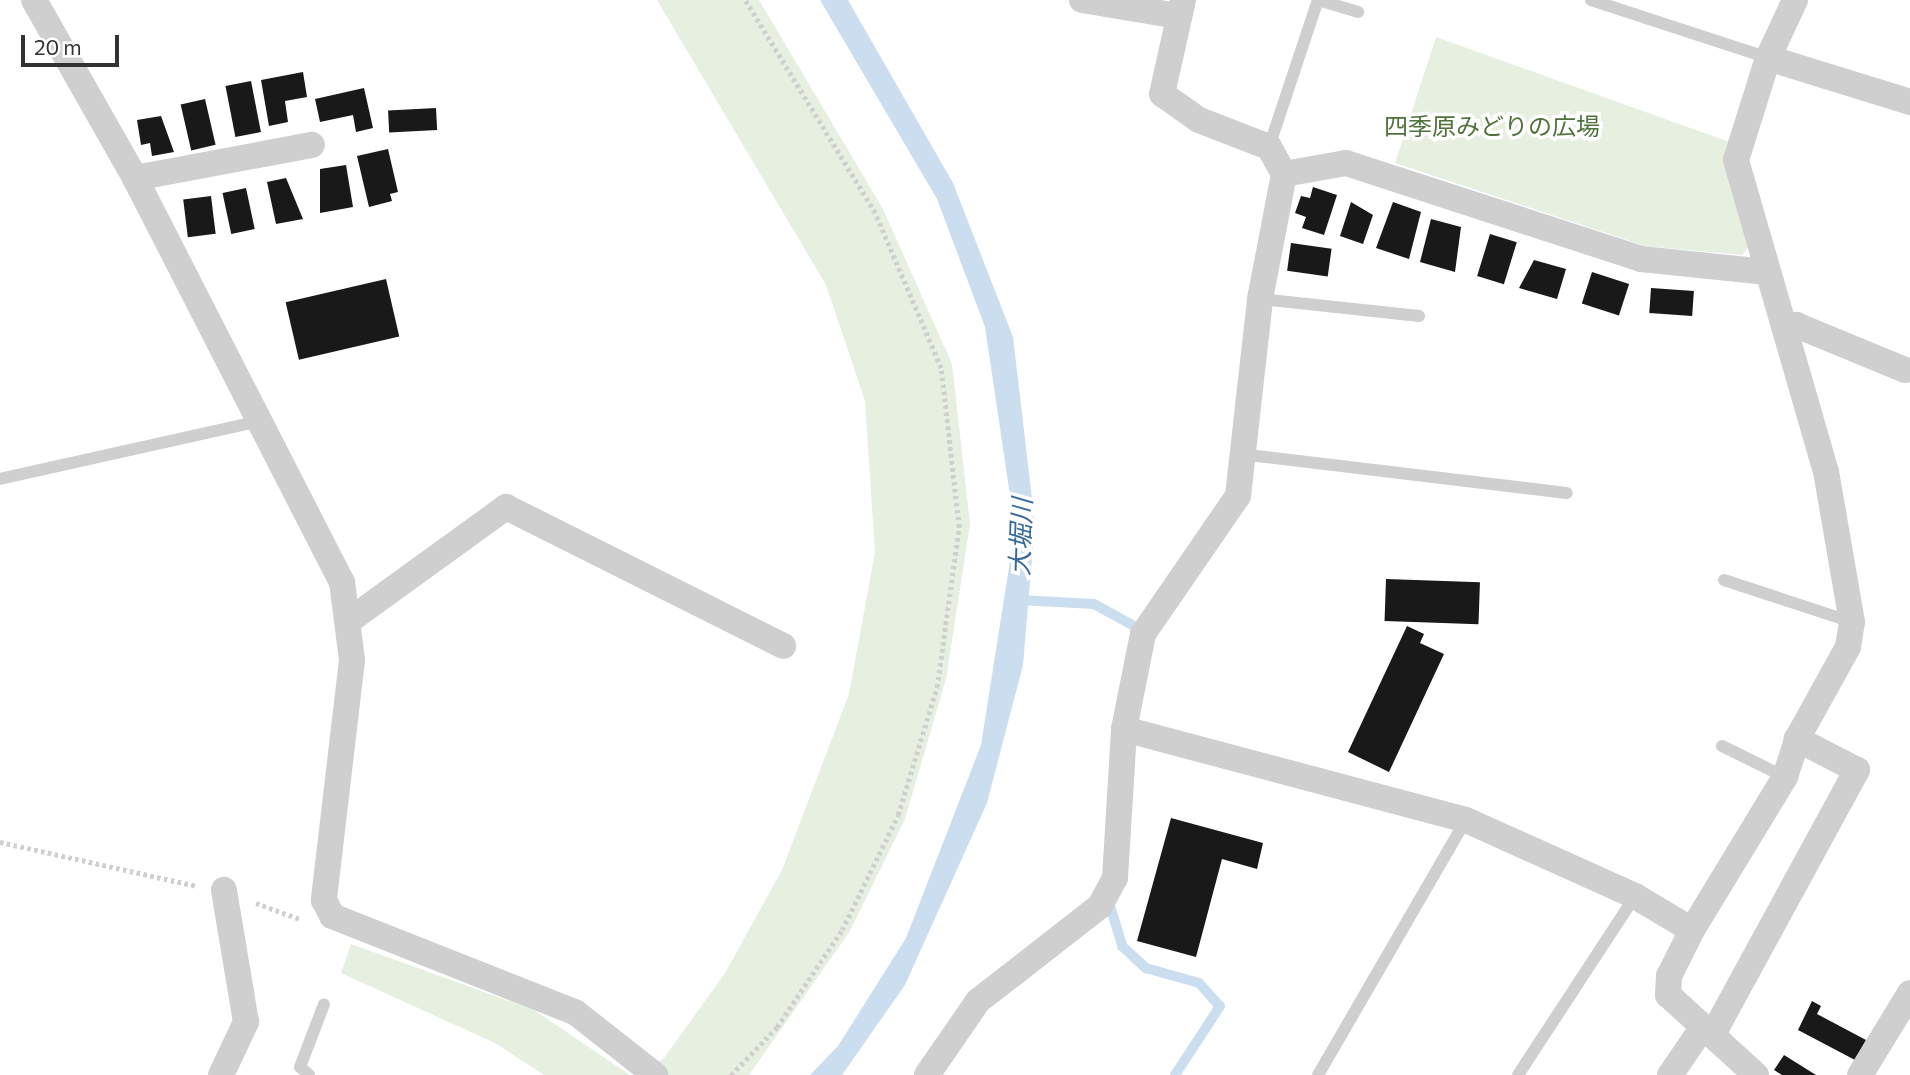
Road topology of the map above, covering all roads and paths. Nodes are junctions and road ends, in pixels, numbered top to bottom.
1 (745, 0) edge
2 (1082, 0) edge
3 (1318, 0) edge
4 (1591, 0) edge
5 (1795, 0) edge
6 (40, 2) edge
7 (1181, 8) edge
8 (1358, 12) dead end
9 (1768, 58) junction
10 (1910, 102) edge
11 (312, 145) dead end
12 (1269, 147) junction
13 (1284, 174) junction
14 (135, 178) junction
15 (1767, 272) junction
16 (1259, 299) junction
17 (1419, 316) dead end
18 (1785, 329) junction
19 (1908, 367) edge
20 (259, 421) junction
21 (1240, 454) junction
22 (0, 479) edge
23 (1567, 493) dead end
24 (1724, 580) dead end
25 (350, 620) junction
26 (1852, 622) junction
27 (783, 646) dead end
28 (1124, 729) junction
29 (1797, 739) junction
30 (1722, 746) dead end
31 (1785, 777) junction
32 (1466, 820) junction
33 (0, 842) edge
34 (224, 890) junction
35 (1635, 896) junction
36 (332, 916) junction
37 (1692, 930) junction
38 (1910, 993) edge
39 (324, 1004) dead end
40 (1708, 1031) junction
41 (221, 1075) edge
42 (309, 1075) edge
43 (655, 1075) edge
44 (731, 1075) edge
45 (927, 1075) edge
46 (1318, 1075) edge
47 (1518, 1075) edge
48 (1670, 1075) edge
49 (1756, 1075) edge
50 (1860, 1075) edge

1 - 44 path
2 - 7 street
3 - 8 lane
3 - 12 lane
4 - 9 lane
5 - 9 street
6 - 14 street
7 - 12 street
9 - 10 street
9 - 15 street
11 - 14 street
12 - 13 street
13 - 15 street
13 - 16 street
14 - 20 street
15 - 18 street
16 - 17 lane
16 - 21 street
18 - 19 street
18 - 26 street
20 - 22 lane
20 - 25 street
21 - 23 lane
21 - 28 street
24 - 26 lane
25 - 27 street
25 - 36 street
26 - 29 street
28 - 32 street
28 - 45 street
29 - 31 street
29 - 40 street
30 - 31 lane
31 - 37 street
32 - 35 street
32 - 46 lane
33 - 34 path
34 - 36 path
34 - 41 street
35 - 37 street
35 - 47 lane
36 - 43 street
37 - 40 street
38 - 50 street
39 - 42 lane
40 - 48 street
40 - 49 street

